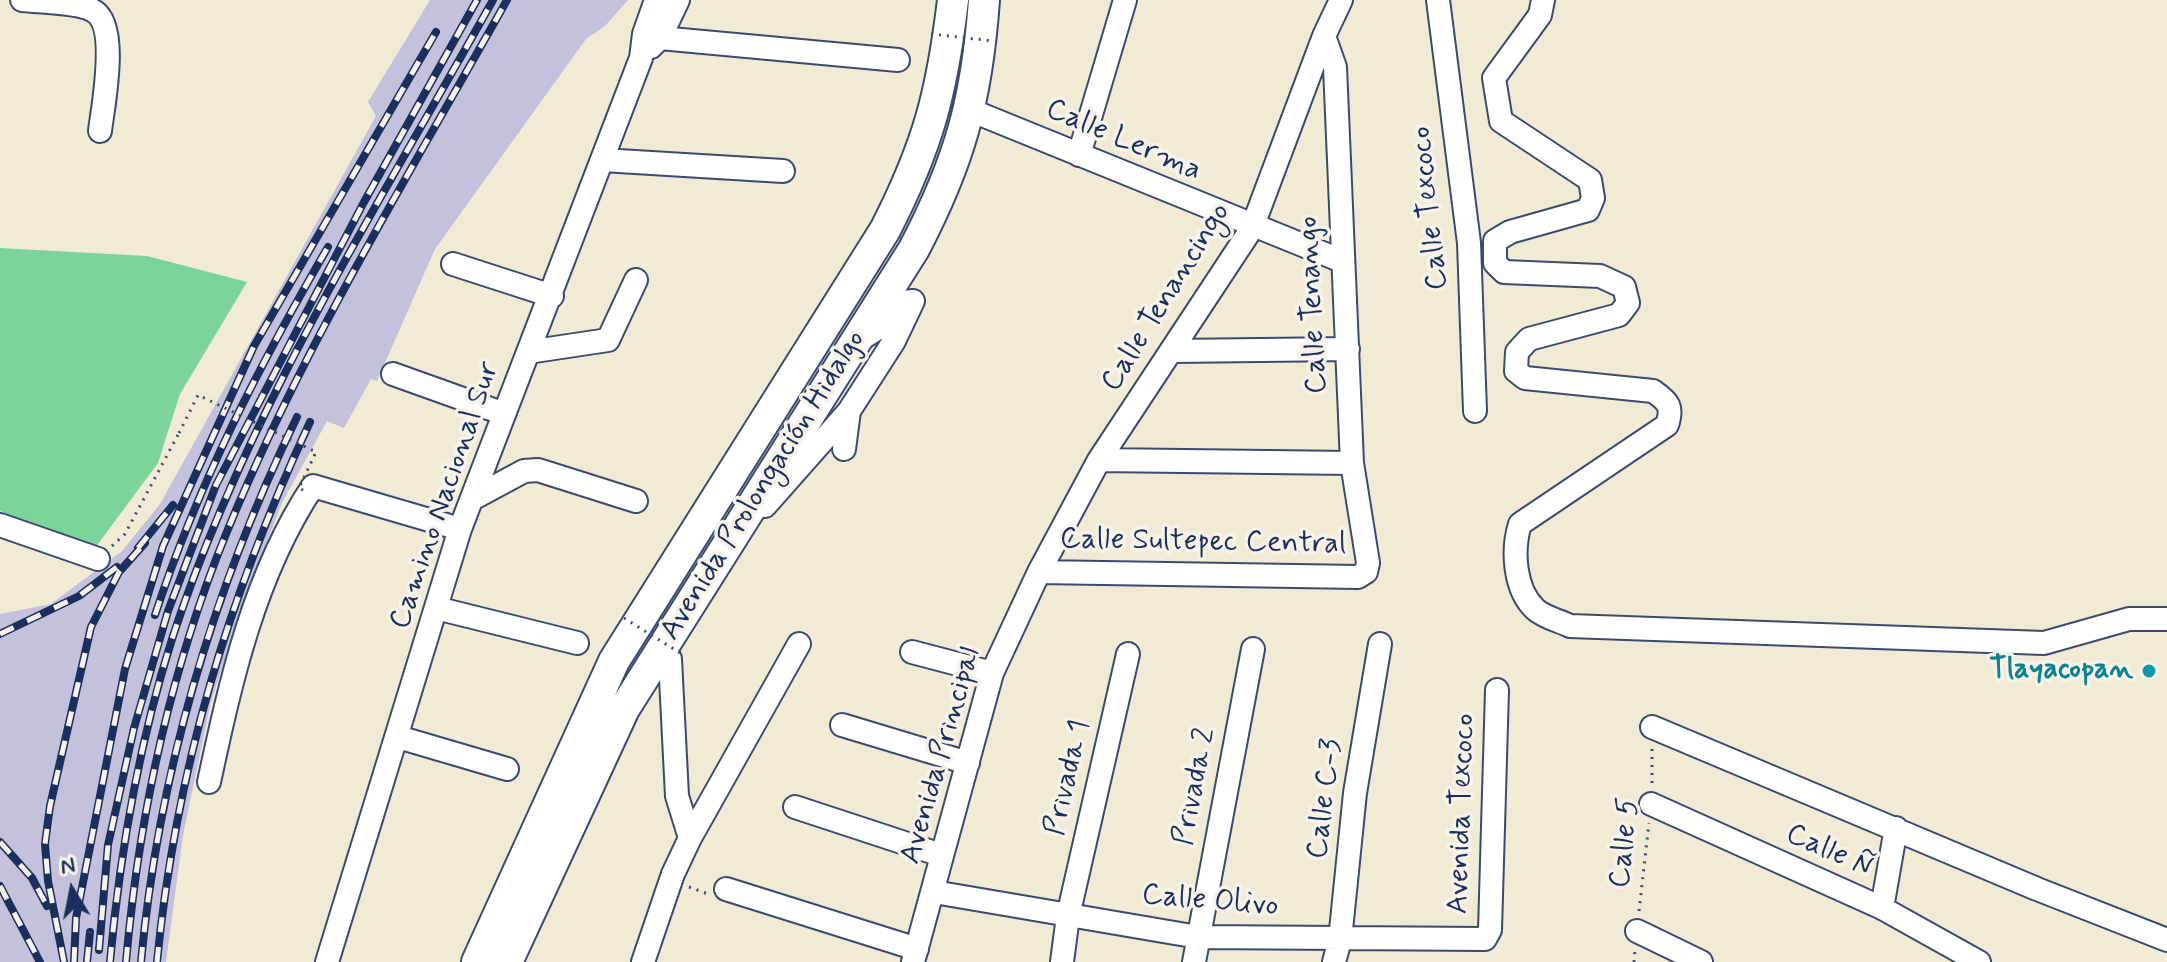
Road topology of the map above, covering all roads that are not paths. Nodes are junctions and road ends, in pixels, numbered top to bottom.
1 (22, 0) edge
2 (656, 0) edge
3 (678, 0) edge
4 (953, 0) edge
5 (984, 0) edge
6 (1125, 0) edge
7 (1341, 0) edge
8 (1438, 0) edge
9 (1543, 0) edge
10 (652, 36) junction
11 (1324, 36) junction
12 (898, 60) dead end
13 (970, 110) junction
14 (100, 131) dead end
15 (1079, 155) junction
16 (602, 160) junction
17 (783, 171) dead end
18 (913, 173) junction
19 (946, 185) junction
20 (1252, 228) junction
21 (1342, 261) junction
22 (453, 264) dead end
23 (636, 280) dead end
24 (552, 296) junction
25 (853, 344) junction
26 (1348, 349) junction
27 (1172, 351) junction
28 (528, 352) junction
29 (393, 374) dead end
30 (849, 411) junction
31 (1475, 411) dead end
32 (502, 413) junction
33 (844, 449) dead end
34 (1099, 460) junction
35 (1352, 463) junction
36 (472, 499) junction
37 (636, 501) dead end
38 (0, 525) edge
39 (460, 529) junction
40 (98, 559) road end
41 (1039, 572) junction
42 (1366, 572) joint
43 (436, 608) junction
44 (2167, 619) edge
45 (577, 643) dead end
46 (799, 644) dead end
47 (1380, 644) dead end
48 (1253, 649) dead end
49 (912, 652) dead end
50 (1128, 654) dead end
51 (677, 657) junction
52 (992, 673) junction
53 (1497, 690) dead end
54 (842, 725) dead end
55 (1652, 727) road end
56 (398, 737) junction
57 (968, 763) junction
58 (507, 769) dead end
59 (209, 782) dead end
60 (1651, 804) road end
61 (795, 807) dead end
62 (1896, 828) junction
63 (690, 838) junction
64 (941, 855) junction
65 (726, 889) road end
66 (934, 892) junction
67 (1882, 908) junction
68 (1068, 916) junction
69 (1637, 931) road end
70 (1198, 937) junction
71 (2167, 940) edge
72 (1478, 947) edge
73 (1337, 951) edge
74 (915, 956) edge
75 (327, 962) edge
76 (477, 962) edge
77 (507, 962) edge
78 (522, 962) edge
79 (643, 962) edge
80 (1062, 962) edge
81 (1194, 962) edge
82 (1701, 962) edge
83 (1979, 962) edge

1 - 14 street
2 - 10 street, Camino Nacional Sur
3 - 10 street, Camino Nacional Sur
4 - 18 highway, Avenida Prolongación Hidalgo
5 - 13 highway, Avenida Prolongación Hidalgo
6 - 15 street
7 - 11 street, Calle Tenancingo
8 - 31 street, Calle Texcoco
9 - 44 street
10 - 12 street
10 - 16 street, Camino Nacional Sur
11 - 20 street, Calle Tenancingo
11 - 21 street, Calle Tenango
13 - 15 street, Calle Lerma
13 - 19 highway, Avenida Prolongación Hidalgo
15 - 20 street, Calle Lerma
16 - 17 street
16 - 24 street, Camino Nacional Sur
18 - 19 highway
18 - 76 highway, Avenida Prolongación Hidalgo
19 - 25 highway, Avenida Prolongación Hidalgo
20 - 21 street, Calle Lerma
20 - 27 street, Calle Tenancingo
21 - 26 street, Calle Tenango
22 - 24 street
23 - 28 street
24 - 28 street, Camino Nacional Sur
25 - 30 street
25 - 77 highway, Avenida Prolongación Hidalgo
26 - 27 street
26 - 35 street, Calle Tenango
27 - 34 street, Calle Tenancingo
28 - 32 street, Camino Nacional Sur
29 - 32 street
30 - 33 street
30 - 51 street
32 - 36 street, Camino Nacional Sur
34 - 35 street
34 - 41 street, Calle Tenancingo
35 - 42 street, Calle Tenango
36 - 37 street
36 - 39 street, Camino Nacional Sur
38 - 40 street
39 - 43 street, Camino Nacional Sur
39 - 59 street
41 - 42 street, Calle Sultepec Central
41 - 52 street, Avenida Principal
43 - 45 street
43 - 56 street, Camino Nacional Sur
46 - 63 street
47 - 73 street, Calle C-3
48 - 70 street, Privada 2
49 - 52 street
50 - 68 street, Privada 1
51 - 63 street
51 - 78 street
52 - 57 street, Avenida Principal
53 - 72 street, Avenida Texcoco
54 - 57 street
55 - 62 street
56 - 58 street
56 - 75 street, Camino Nacional Sur
57 - 64 street, Avenida Principal
60 - 67 street, Calle Ñ
61 - 64 street
62 - 67 street
62 - 71 street
63 - 79 street
64 - 66 street, Avenida Principal
65 - 74 street
66 - 68 street, Calle Olivo
66 - 74 street, Avenida Principal
67 - 83 street, Calle Ñ
68 - 70 street, Calle Olivo
68 - 80 street, Privada 1
69 - 82 street
70 - 73 street, Calle Olivo
70 - 81 street, Privada 2
72 - 73 street, Calle Olivo

